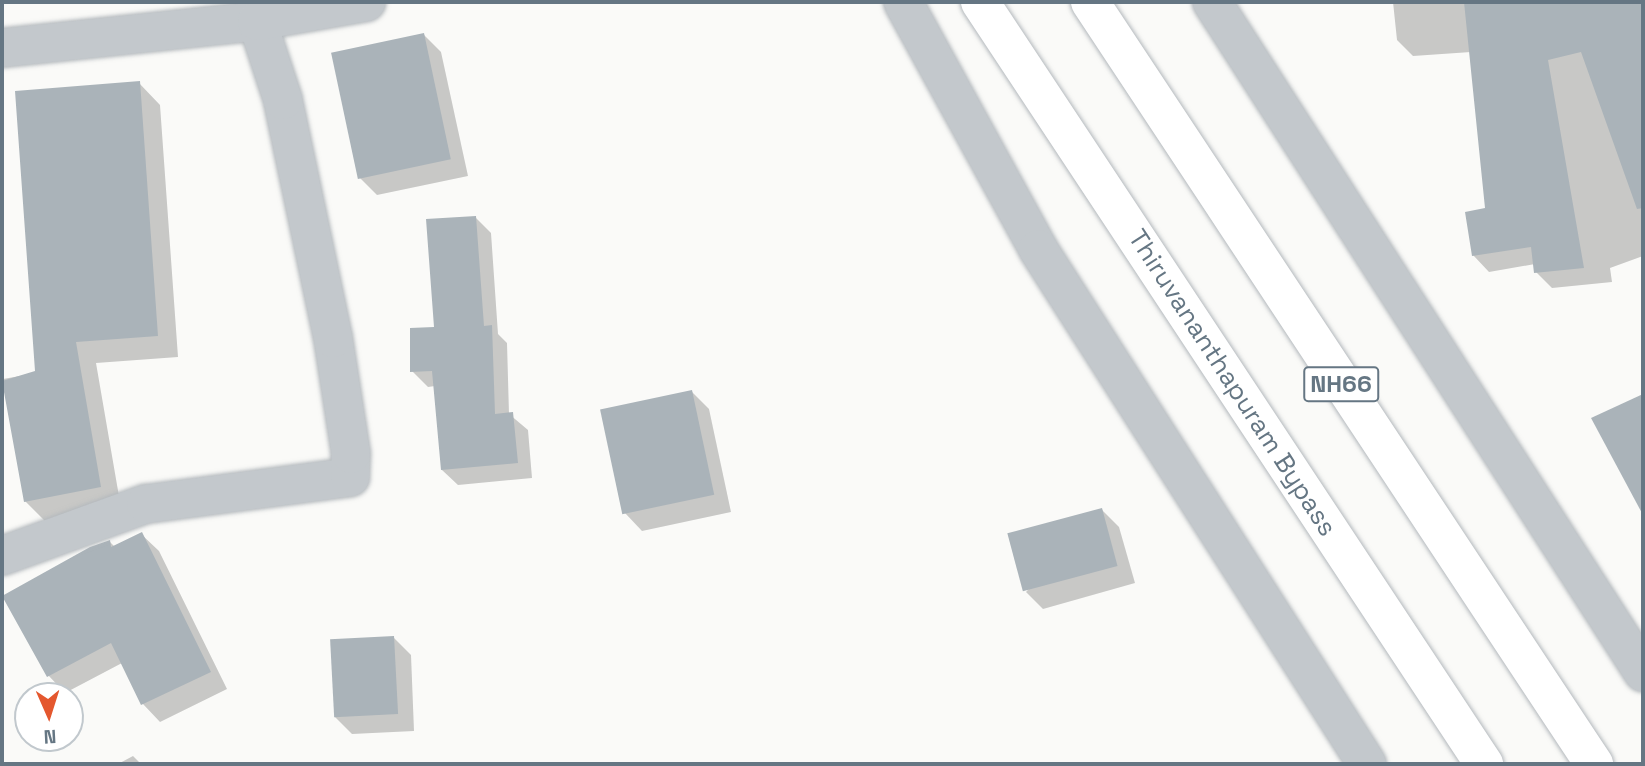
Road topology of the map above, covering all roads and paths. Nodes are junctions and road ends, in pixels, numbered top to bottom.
1 (366, 2) edge
2 (903, 2) edge
3 (981, 2) edge
4 (1090, 2) edge
5 (1212, 2) edge
6 (257, 21) junction
7 (2, 48) edge
8 (2, 556) edge
9 (1643, 672) edge
10 (1367, 764) edge
11 (1484, 764) edge
12 (1594, 764) edge

1 - 6 street
2 - 10 street
3 - 11 highway, Thiruvananthapuram Bypass
4 - 12 highway, NH66
5 - 9 street
6 - 7 street
6 - 8 street

